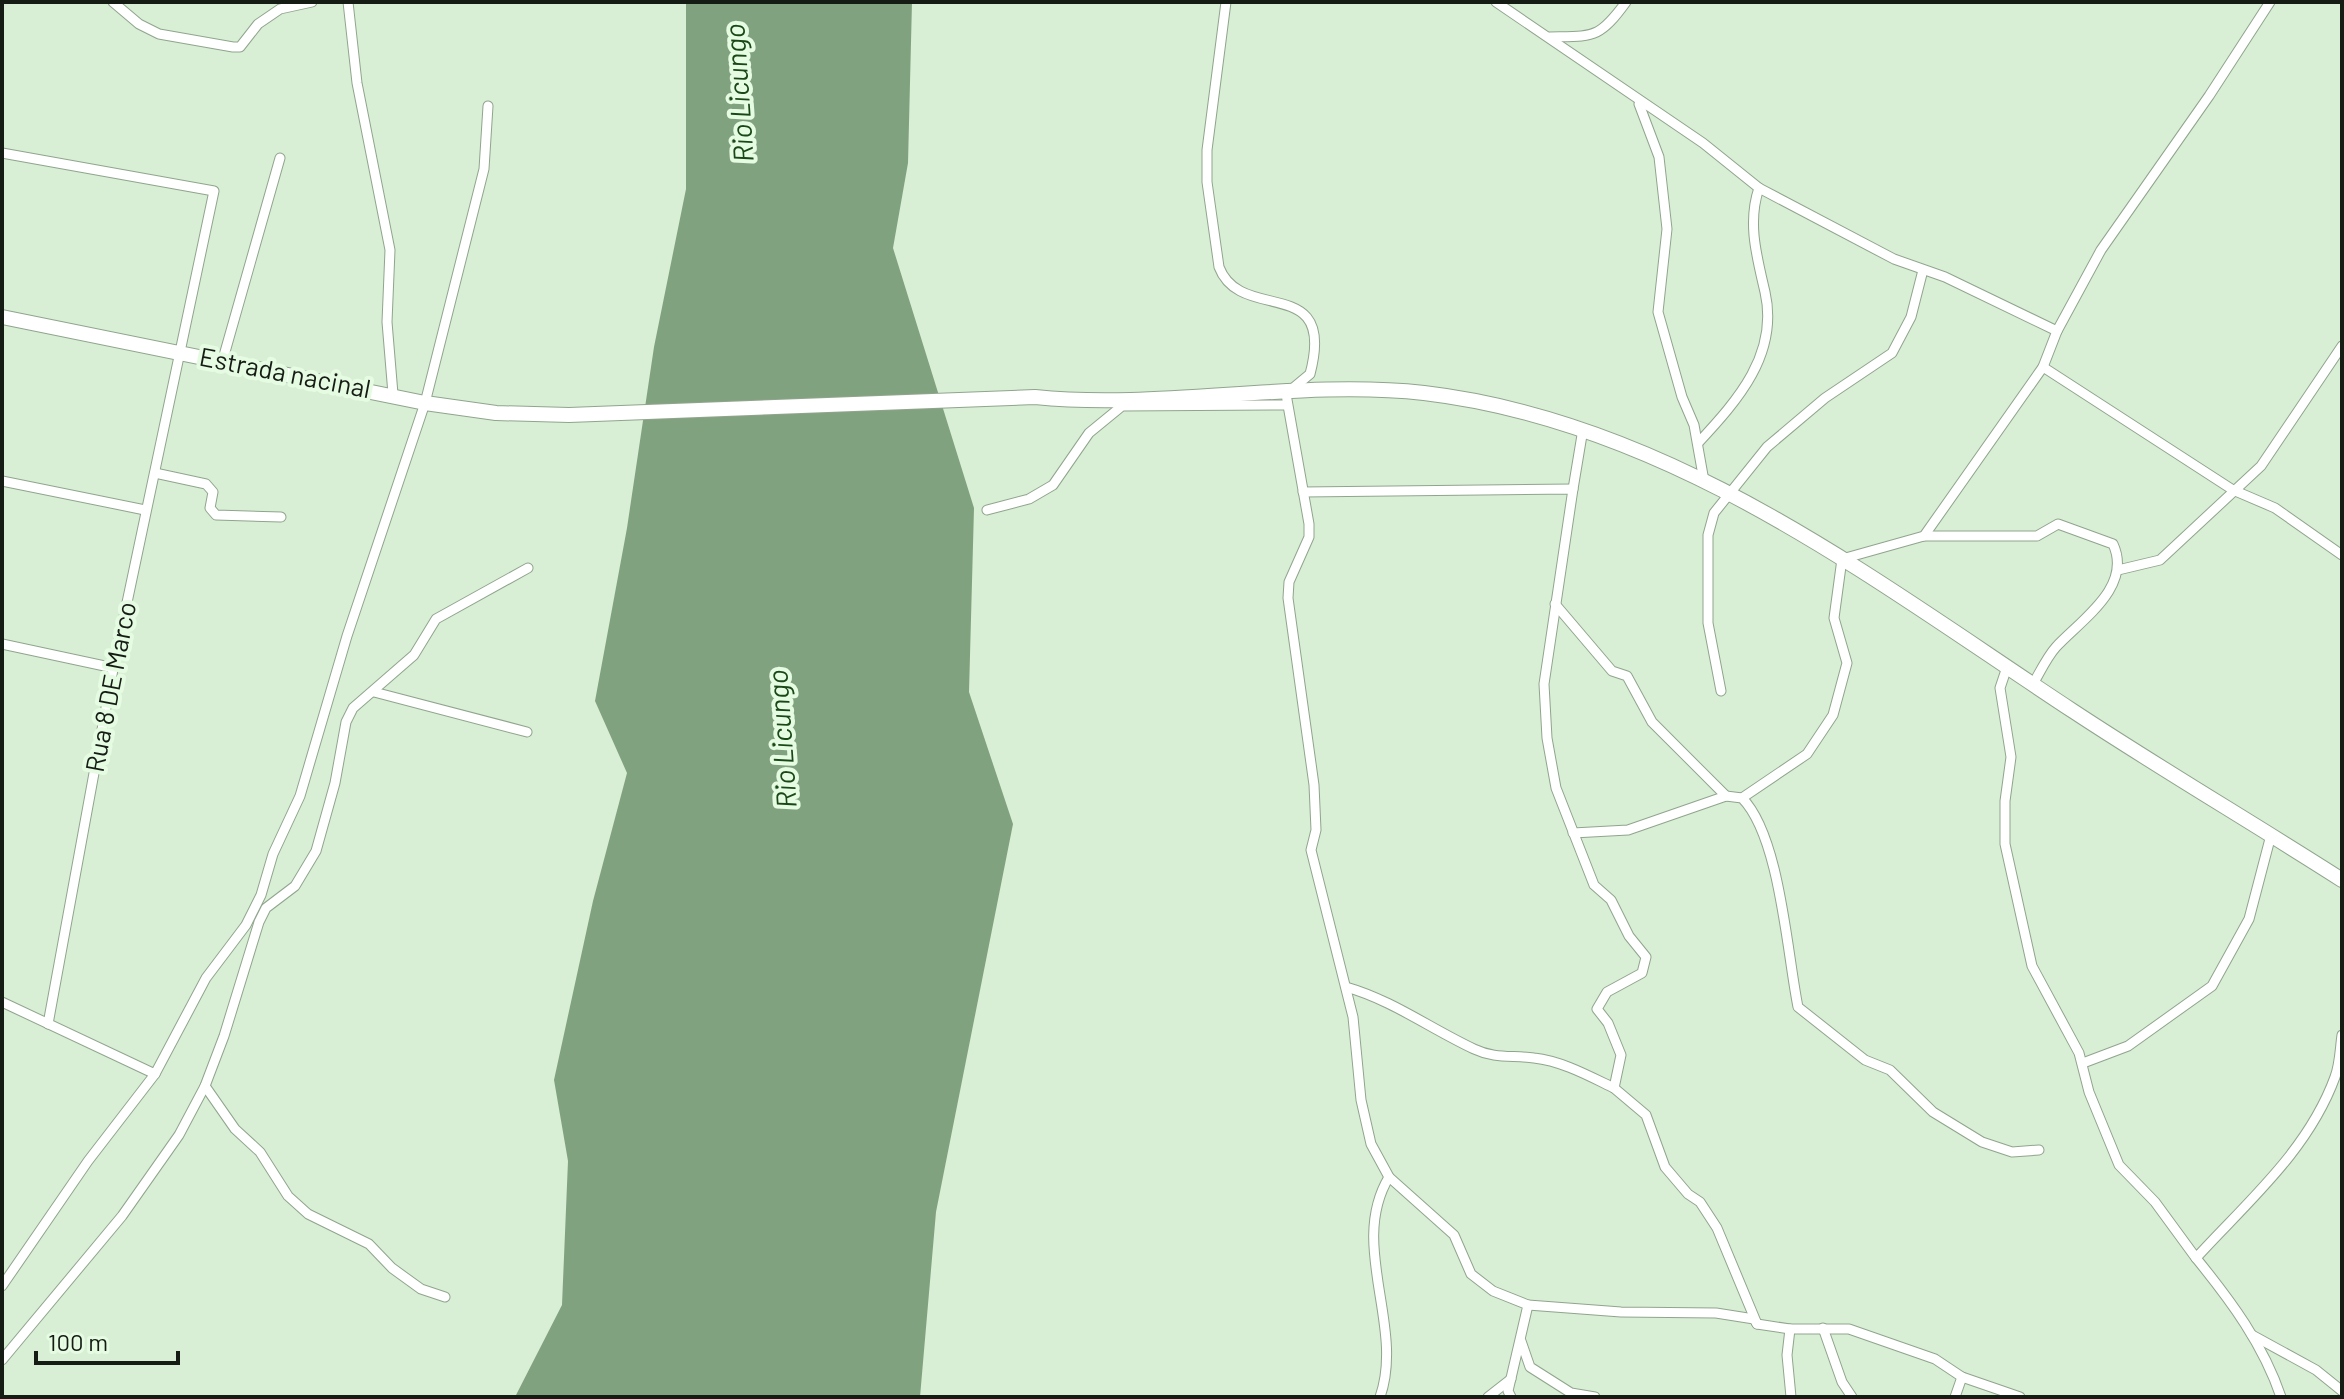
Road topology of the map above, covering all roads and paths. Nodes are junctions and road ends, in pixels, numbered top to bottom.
1 (113, 2) edge
2 (312, 2) edge
3 (348, 2) edge
4 (1226, 2) edge
5 (1496, 2) edge
6 (1626, 2) edge
7 (2270, 2) edge
8 (1550, 37) junction
9 (1638, 101) junction
10 (488, 106) dead end
11 (2, 153) edge
12 (280, 158) dead end
13 (216, 178) dead end
14 (1759, 188) junction
15 (214, 191) junction
16 (1923, 270) junction
17 (2, 317) edge
18 (2057, 331) junction
19 (2342, 346) edge
20 (180, 352) junction
21 (223, 359) junction
22 (2043, 367) junction
23 (393, 394) junction
24 (1286, 399) junction
25 (425, 403) junction
26 (1583, 429) junction
27 (1698, 443) junction
28 (155, 473) junction
29 (2, 481) edge
30 (1704, 481) junction
31 (1573, 489) junction
32 (2233, 490) junction
33 (1303, 492) junction
34 (1732, 495) junction
35 (145, 510) junction
36 (987, 510) dead end
37 (281, 517) dead end
38 (1924, 536) junction
39 (2342, 555) edge
40 (1842, 559) junction
41 (528, 568) dead end
42 (2118, 570) junction
43 (1555, 604) junction
44 (2, 644) edge
45 (2007, 667) junction
46 (114, 668) junction
47 (2033, 684) junction
48 (1721, 691) dead end
49 (374, 692) junction
50 (527, 732) dead end
51 (1726, 796) junction
52 (1742, 798) junction
53 (1573, 833) junction
54 (2271, 835) junction
55 (2342, 880) edge
56 (1346, 987) junction
57 (2, 1002) edge
58 (48, 1024) junction
59 (2342, 1035) edge
60 (2341, 1060) edge
61 (2083, 1063) junction
62 (155, 1074) junction
63 (205, 1086) junction
64 (1614, 1088) junction
65 (2039, 1150) dead end
66 (1389, 1177) junction
67 (2196, 1258) junction
68 (2, 1286) edge
69 (445, 1297) dead end
70 (1528, 1305) junction
71 (1757, 1324) junction
72 (1823, 1328) junction
73 (1790, 1329) junction
74 (2252, 1335) junction
75 (1521, 1341) junction
76 (2, 1360) edge
77 (1962, 1377) junction
78 (1511, 1379) junction
79 (2342, 1391) edge
80 (1380, 1397) edge
81 (1488, 1397) edge
82 (1511, 1397) edge
83 (1595, 1397) edge
84 (1791, 1397) edge
85 (1852, 1397) edge
86 (1955, 1397) edge
87 (2020, 1397) edge
88 (2281, 1397) edge

1 - 2 street
3 - 23 street
4 - 24 street
5 - 8 street
6 - 8 street
7 - 18 street
8 - 9 street
9 - 14 street
9 - 27 street
10 - 25 street
11 - 15 street
12 - 21 street
13 - 15 street, Rua 8 DE Marco
14 - 16 street
14 - 27 street
15 - 20 street, Rua 8 DE Marco
16 - 18 street
16 - 34 street
17 - 20 highway, Estrada nacinal
18 - 22 street
19 - 32 street
20 - 21 highway, Estrada nacinal
20 - 28 street, Rua 8 DE Marco
21 - 23 highway, Estrada nacinal
22 - 32 street
22 - 38 street
23 - 25 highway, Estrada nacinal
24 - 25 highway, Estrada nacinal
24 - 26 highway, Estrada nacinal
24 - 33 street
24 - 36 street
25 - 62 street
26 - 30 highway, Estrada nacinal
26 - 31 street
27 - 30 street
28 - 35 street, Rua 8 DE Marco
28 - 37 street
29 - 35 street
30 - 34 highway, Estrada nacinal
31 - 33 street
31 - 43 street
32 - 39 street
32 - 42 street
33 - 56 street
34 - 40 highway, Estrada nacinal
34 - 48 street
35 - 46 street, Rua 8 DE Marco
38 - 40 street
38 - 42 street
40 - 45 highway, Estrada nacinal
40 - 52 street
41 - 49 street
42 - 47 street
43 - 51 street
43 - 53 street
44 - 46 street
45 - 47 highway, Estrada nacinal
45 - 61 street
46 - 58 street, Rua 8 DE Marco
47 - 54 highway, Estrada nacinal
49 - 50 street
49 - 63 street
51 - 52 street
51 - 53 street
52 - 65 street
53 - 64 street
54 - 55 highway, Estrada nacinal
54 - 61 street
56 - 64 street
56 - 66 street
57 - 58 street
58 - 62 street
59 - 60 street
60 - 67 street
61 - 67 street
62 - 68 street
63 - 69 street
63 - 76 street
64 - 71 street
66 - 70 street
66 - 80 street
67 - 74 street
70 - 71 street
70 - 75 street
71 - 73 street
72 - 73 street
72 - 77 street
72 - 85 street
73 - 84 street
74 - 79 street
74 - 88 street
75 - 78 street
75 - 83 street
77 - 86 street
77 - 87 street
78 - 81 street
78 - 82 street

